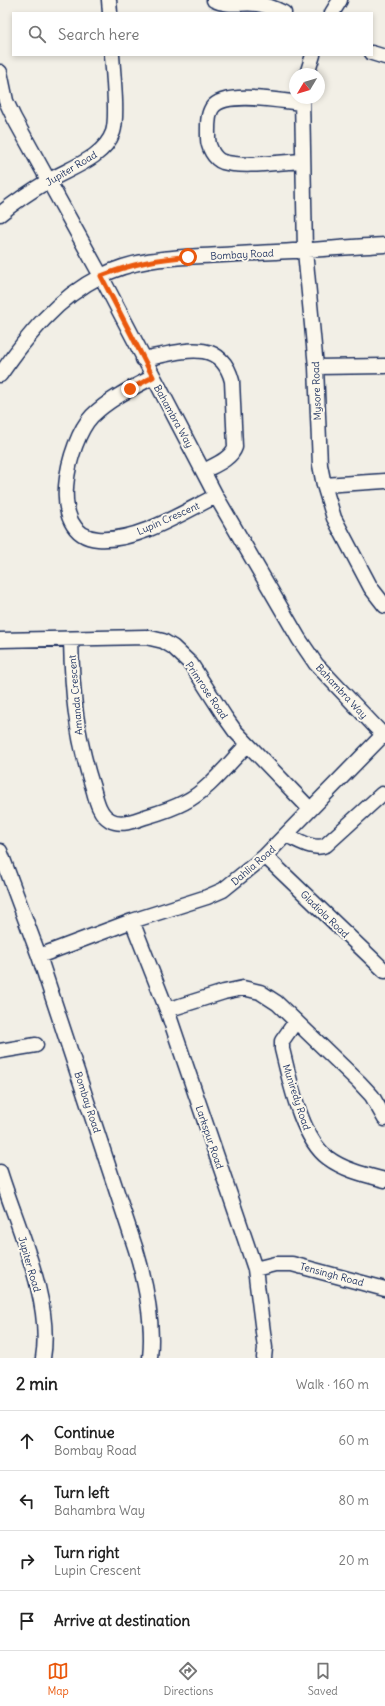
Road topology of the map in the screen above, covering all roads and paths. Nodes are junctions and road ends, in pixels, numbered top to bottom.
1 (110, 0) edge
2 (214, 0) edge
3 (340, 0) edge
4 (110, 12) edge
5 (281, 12) edge
6 (333, 12) edge
7 (373, 53) edge
8 (112, 56) edge
9 (313, 56) edge
10 (385, 58) edge
11 (309, 68) edge
12 (0, 72) edge
13 (289, 100) edge
14 (301, 104) edge
15 (302, 161) junction
16 (49, 181) junction
17 (0, 214) edge
18 (385, 245) edge
19 (305, 251) junction
20 (101, 276) junction
21 (143, 359) junction
22 (385, 366) edge
23 (316, 367) junction
24 (0, 375) edge
25 (153, 377) junction
26 (204, 471) junction
27 (385, 481) edge
28 (324, 485) junction
29 (216, 496) junction
30 (385, 606) edge
31 (71, 639) junction
32 (0, 640) edge
33 (384, 735) edge
34 (247, 745) junction
35 (382, 794) dead end
36 (310, 809) junction
37 (286, 835) junction
38 (0, 851) edge
39 (266, 856) junction
40 (132, 922) junction
41 (39, 956) junction
42 (385, 971) edge
43 (166, 1010) junction
44 (296, 1021) junction
45 (36, 1045) dead end
46 (0, 1051) edge
47 (385, 1119) edge
48 (0, 1172) edge
49 (385, 1180) edge
50 (255, 1268) junction
51 (385, 1289) edge
52 (43, 1358) edge
53 (150, 1358) edge
54 (264, 1358) edge

1 - 4 street
2 - 5 street
3 - 6 street
7 - 10 street
8 - 16 street, Jupiter Road
9 - 11 street
12 - 16 street, Bahambra Way
13 - 15 street, Mysore Road
14 - 15 street, Mysore Road
15 - 19 street, Mysore Road
16 - 17 street, Jupiter Road
16 - 20 street, Bahambra Way
18 - 19 street, Bombay Road
19 - 20 street, Bombay Road
19 - 23 street, Mysore Road
20 - 21 street, Bahambra Way
20 - 24 street, Bombay Road
21 - 25 street, Bahambra Way
21 - 26 street
22 - 23 street
23 - 28 street, Mysore Road
25 - 26 street, Bahambra Way
25 - 29 street, Lupin Crescent
26 - 29 street, Bahambra Way
27 - 28 street
28 - 30 street, Mysore Road
29 - 33 street, Bahambra Way
31 - 32 street, Primrose Road
31 - 34 street, Primrose Road
31 - 34 street, Amanda Crescent
33 - 36 street, Dahlia Road
34 - 36 street, Primrose Road
35 - 37 street
36 - 37 street, Dahlia Road
37 - 39 street, Dahlia Road
38 - 41 street, Bombay Road
39 - 40 street, Dahlia Road
39 - 42 street, Gladiola Road
40 - 41 street, Dahlia Road
40 - 43 street, Larkspur Road
41 - 53 street, Bombay Road
43 - 44 street
43 - 50 street, Larkspur Road
44 - 47 street
44 - 49 street, Muniredy Road
45 - 46 street
48 - 52 street, Jupiter Road
50 - 51 street, Tensingh Road
50 - 54 street, Larkspur Road

